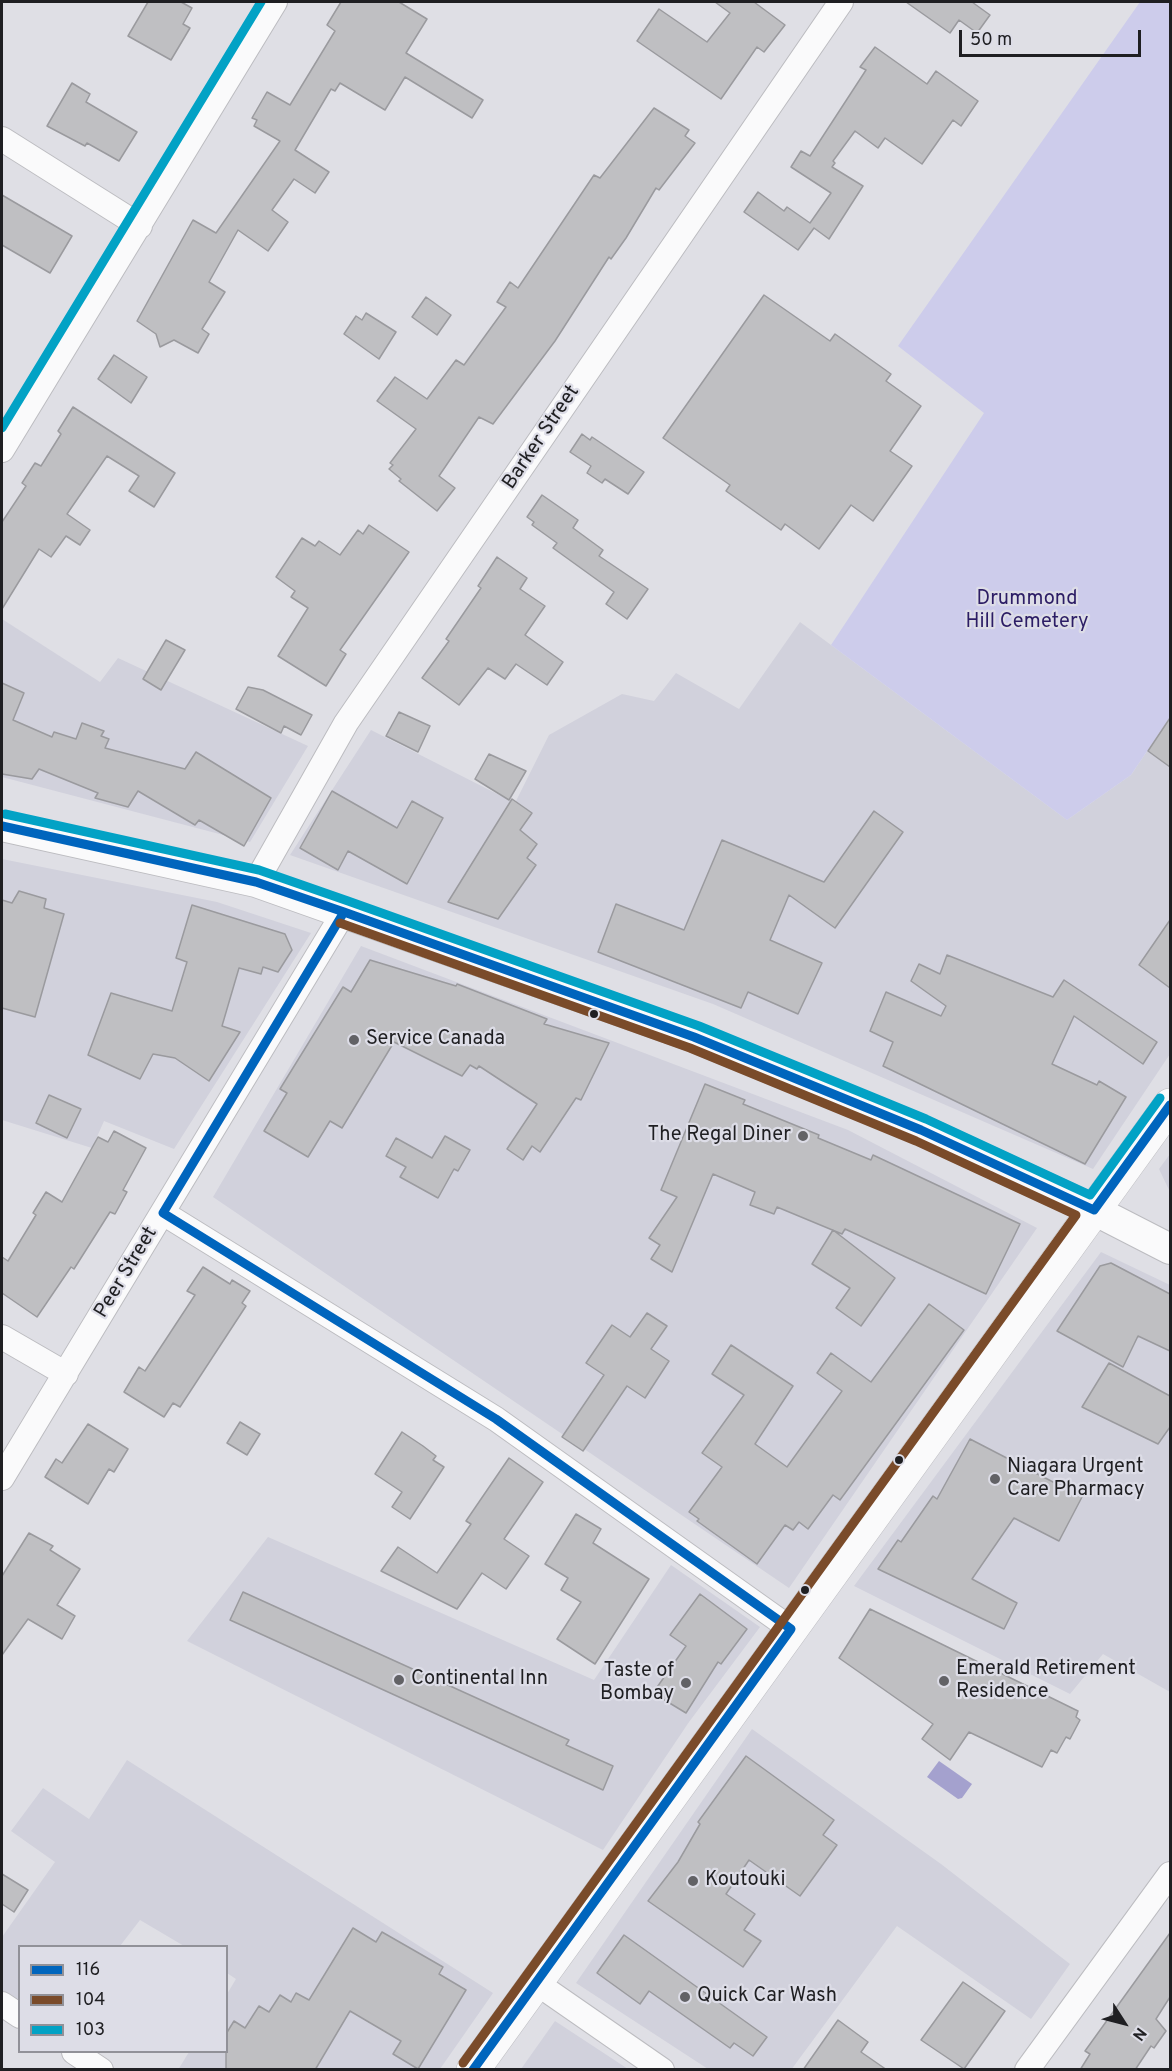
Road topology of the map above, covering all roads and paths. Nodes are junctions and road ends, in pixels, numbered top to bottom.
1 (276, 2) edge
2 (841, 2) edge
3 (2, 140) edge
4 (140, 226) junction
5 (2, 450) edge
6 (2, 826) edge
7 (256, 882) junction
8 (344, 912) junction
9 (1170, 1105) edge
10 (1094, 1210) junction
11 (163, 1213) junction
12 (1170, 1249) edge
13 (2, 1337) edge
14 (66, 1374) junction
15 (2, 1478) edge
16 (791, 1629) junction
17 (1170, 1874) edge
18 (535, 1982) junction
19 (2, 2004) edge
20 (18, 2015) edge
21 (76, 2053) edge
22 (101, 2070) edge
23 (473, 2070) edge
24 (662, 2070) edge
25 (1027, 2070) edge

1 - 4 street
2 - 7 street, Barker Street
3 - 4 street
4 - 5 street
6 - 7 street
7 - 8 street
8 - 10 street
8 - 11 street, Peer Street
9 - 10 main road
10 - 12 street
10 - 16 main road
11 - 14 street, Peer Street
11 - 16 street
13 - 14 street
14 - 15 street, Peer Street
16 - 18 main road
17 - 25 street
18 - 23 main road
18 - 24 street
19 - 20 street
21 - 22 street

